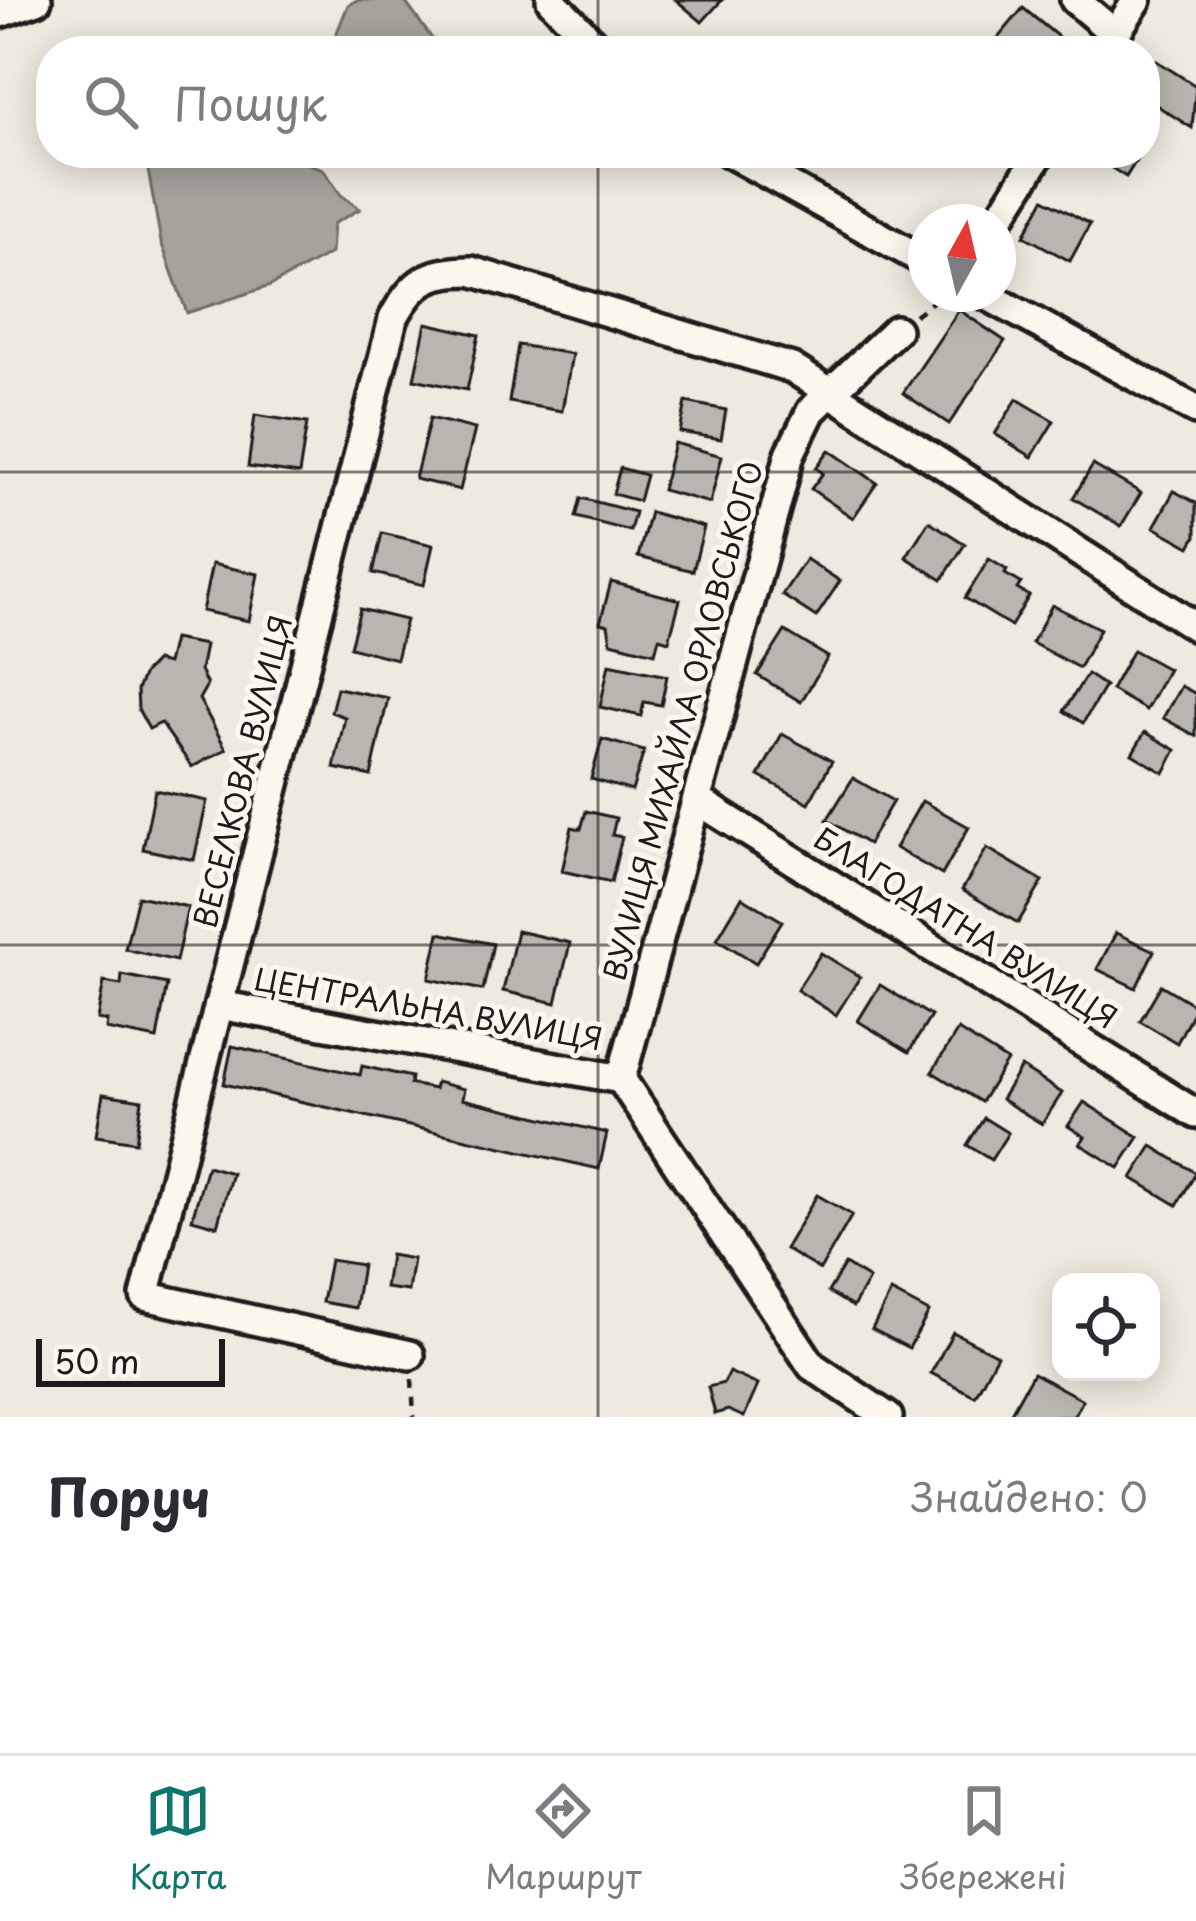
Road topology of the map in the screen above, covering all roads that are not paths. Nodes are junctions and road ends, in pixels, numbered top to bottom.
1 (37, 0) edge
2 (550, 0) edge
3 (1075, 0) edge
4 (1137, 0) edge
5 (0, 13) edge
6 (586, 36) edge
7 (1105, 36) edge
8 (1114, 36) edge
9 (757, 168) edge
10 (1031, 168) edge
11 (1008, 204) edge
12 (908, 252) edge
13 (1016, 312) edge
14 (896, 330) dead end
15 (831, 390) junction
16 (1196, 410) edge
17 (1196, 627) edge
18 (699, 801) junction
19 (219, 1005) junction
20 (621, 1079) junction
21 (1196, 1114) edge
22 (410, 1355) road end
23 (888, 1417) edge

1 - 5 street
2 - 6 street
3 - 7 street
4 - 8 street
9 - 12 street
10 - 11 street
13 - 16 street
14 - 15 street, ВУЛИЦЯ МИХАЙЛА ОРЛОВСЬКОГО
15 - 17 street
15 - 18 street, ВУЛИЦЯ МИХАЙЛА ОРЛОВСЬКОГО
15 - 19 street, ВЕСЕЛКОВА ВУЛИЦЯ
18 - 20 street, ВУЛИЦЯ МИХАЙЛА ОРЛОВСЬКОГО
18 - 21 street, БЛАГОДАТНА ВУЛИЦЯ
19 - 20 street, ЦЕНТРАЛЬНА ВУЛИЦЯ
19 - 22 street, ВЕСЕЛКОВА ВУЛИЦЯ
20 - 23 street, ЦЕНТРАЛЬНА ВУЛИЦЯ

